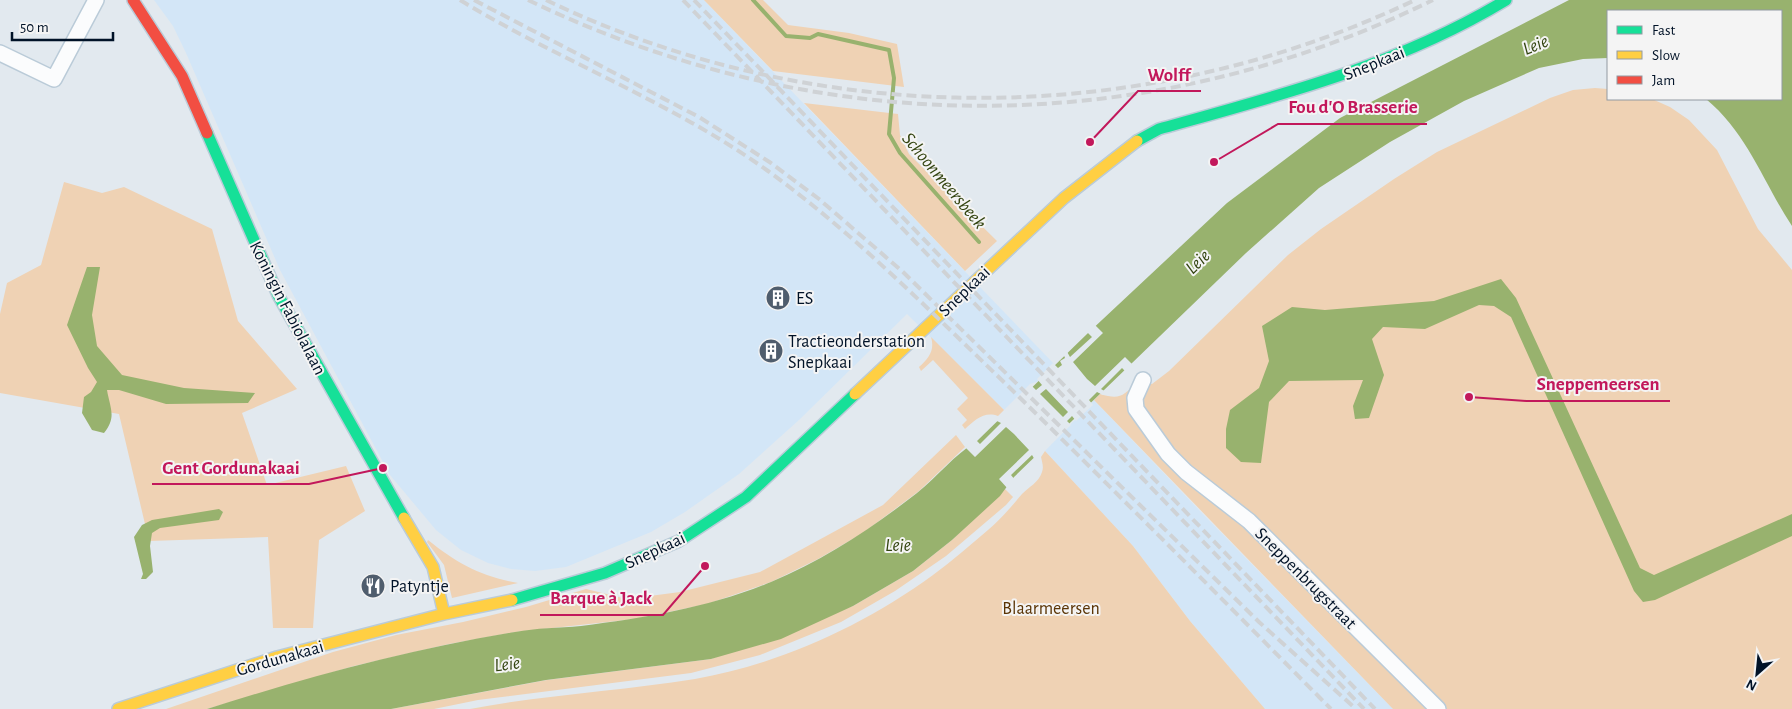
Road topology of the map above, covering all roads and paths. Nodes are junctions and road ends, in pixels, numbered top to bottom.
1 (96, 0) edge
2 (132, 0) edge
3 (1506, 0) edge
4 (0, 54) edge
5 (1143, 380) dead end
6 (444, 614) junction
7 (118, 709) edge
8 (1438, 709) edge

1 - 4 street
2 - 6 street, Koningin Fabiolalaan
3 - 6 street, Snepkaai
5 - 8 street, Sneppenbrugstraat
6 - 7 street, Gordunakaai

